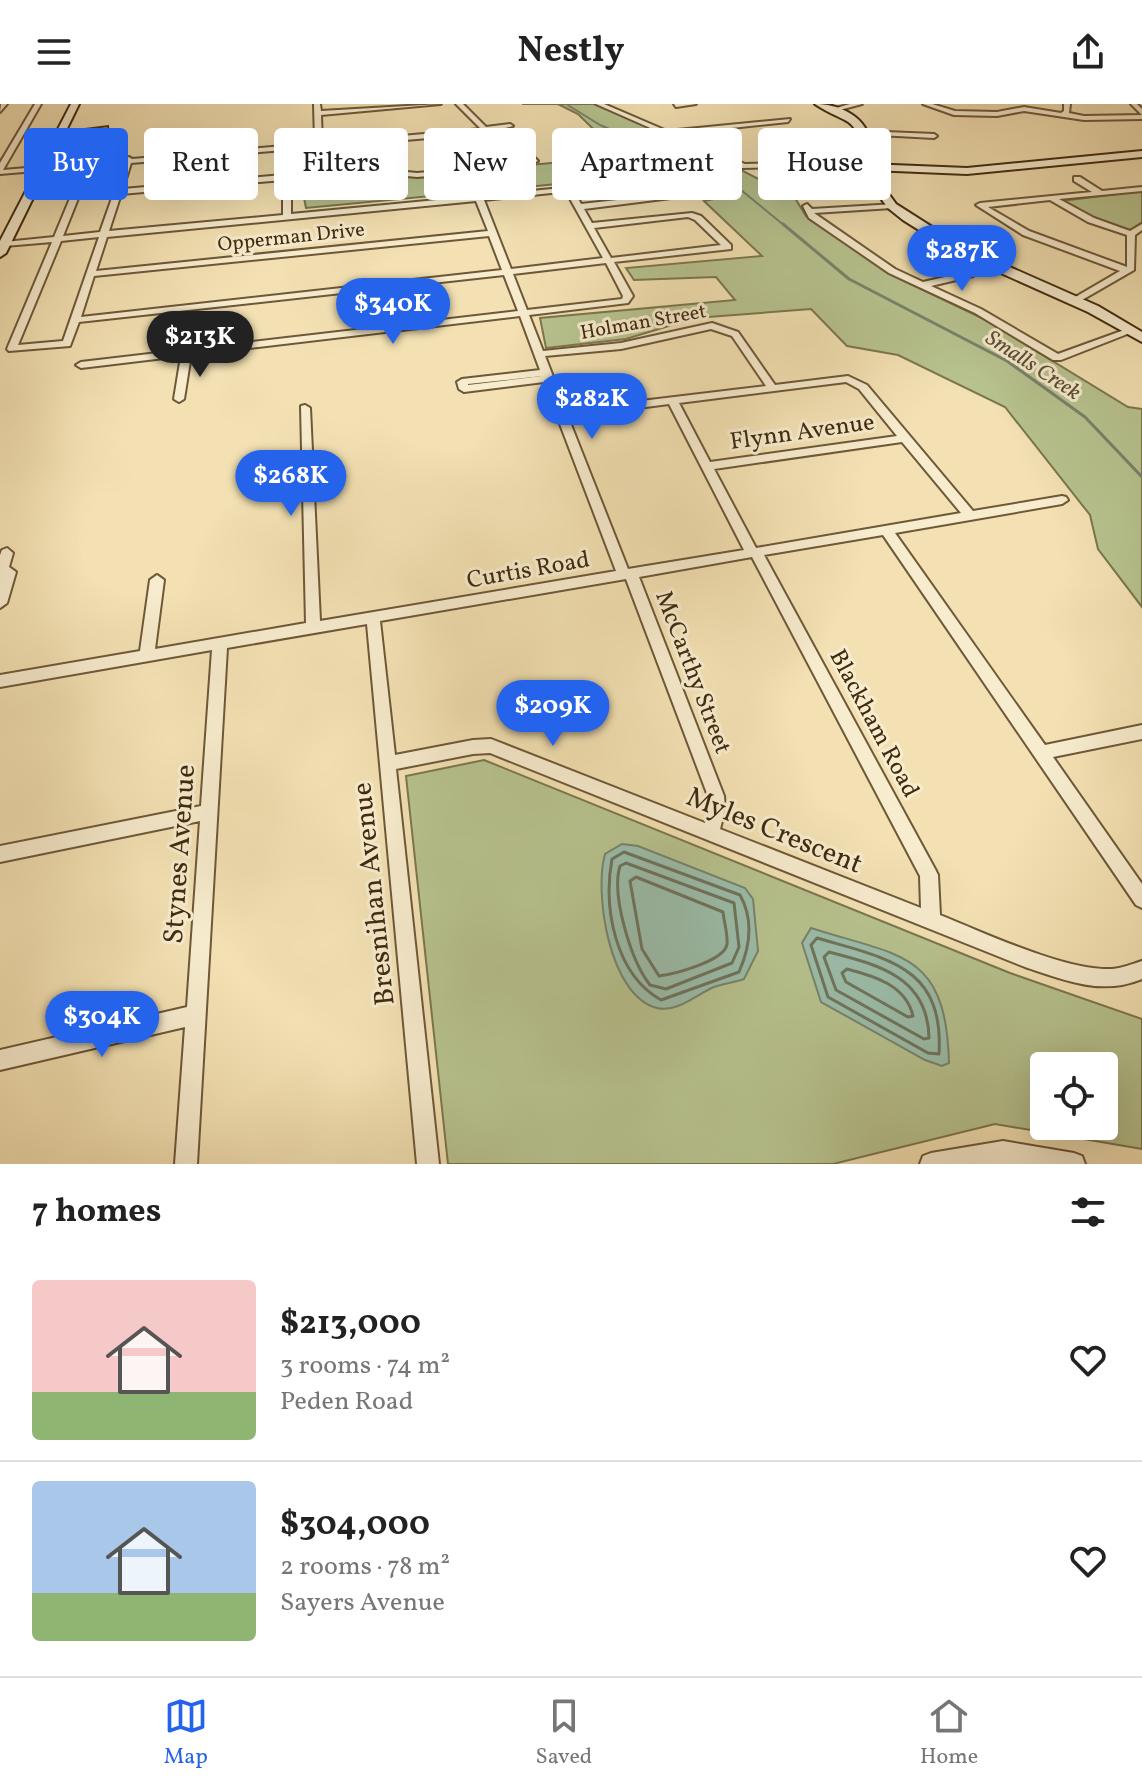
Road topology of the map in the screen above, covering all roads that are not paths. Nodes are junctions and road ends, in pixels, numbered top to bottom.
1 (4, 104) edge
2 (38, 104) edge
3 (75, 104) edge
4 (317, 104) edge
5 (438, 104) edge
6 (459, 104) edge
7 (599, 104) edge
8 (693, 104) edge
9 (819, 104) edge
10 (859, 104) edge
11 (926, 104) edge
12 (1067, 104) edge
13 (1134, 104) edge
14 (676, 105) edge
15 (836, 109) junction
16 (0, 110) edge
17 (317, 113) junction
18 (1065, 114) junction
19 (1142, 115) edge
20 (788, 120) dead end
21 (768, 122) junction
22 (510, 126) dead end
23 (63, 128) edge
24 (318, 128) edge
25 (484, 128) edge
26 (493, 128) edge
27 (657, 128) edge
28 (707, 128) edge
29 (775, 128) edge
30 (859, 128) edge
31 (891, 134) edge
32 (934, 136) dead end
33 (274, 148) edge
34 (1142, 154) edge
35 (128, 160) edge
36 (133, 160) junction
37 (24, 168) edge
38 (891, 168) edge
39 (0, 170) edge
40 (128, 171) edge
41 (274, 178) edge
42 (1077, 179) dead end
43 (1142, 189) edge
44 (128, 191) joint
45 (536, 193) edge
46 (1100, 193) junction
47 (1053, 199) junction
48 (26, 200) edge
49 (73, 200) edge
50 (116, 200) edge
51 (124, 200) edge
52 (292, 200) edge
53 (458, 200) edge
54 (480, 200) edge
55 (637, 200) edge
56 (888, 200) edge
57 (892, 206) junction
58 (578, 207) junction
59 (292, 216) junction
60 (588, 226) junction
61 (1142, 226) edge
62 (494, 233) junction
63 (109, 234) junction
64 (1131, 234) junction
65 (57, 239) junction
66 (2, 249) edge
67 (610, 262) junction
68 (991, 264) junction
69 (1128, 271) junction
70 (96, 273) junction
71 (509, 273) junction
72 (922, 285) junction
73 (1075, 301) junction
74 (525, 316) junction
75 (81, 320) junction
76 (1136, 334) edge
77 (186, 353) junction
78 (539, 354) junction
79 (81, 365) dead end
80 (547, 375) junction
81 (771, 386) junction
82 (179, 399) dead end
83 (672, 400) junction
84 (305, 408) dead end
85 (563, 414) junction
86 (905, 438) junction
87 (706, 466) junction
88 (1062, 500) dead end
89 (970, 516) junction
90 (887, 531) junction
91 (7, 553) dead end
92 (754, 553) junction
93 (1, 569) edge
94 (628, 574) junction
95 (157, 580) dead end
96 (0, 603) edge
97 (373, 618) junction
98 (313, 627) junction
99 (220, 644) junction
100 (147, 656) junction
101 (0, 681) edge
102 (1142, 732) edge
103 (1041, 753) junction
104 (386, 764) junction
105 (209, 812) junction
106 (710, 833) junction
107 (0, 854) edge
108 (1142, 899) edge
109 (931, 922) junction
110 (1142, 970) edge
111 (195, 1015) junction
112 (0, 1060) edge
113 (186, 1164) edge
114 (428, 1164) edge
115 (931, 1164) edge
116 (1074, 1164) edge

1 - 16 street
2 - 39 street
3 - 23 street
4 - 17 street
5 - 17 street
6 - 25 street
7 - 27 street
8 - 14 street
9 - 15 street
10 - 15 street
11 - 18 street
12 - 18 street
13 - 19 street
15 - 30 street
17 - 24 street
18 - 19 street
20 - 21 street
21 - 28 street
21 - 29 street
22 - 26 street
31 - 32 street
33 - 36 street
34 - 38 street
35 - 36 street
36 - 40 street
36 - 44 street
37 - 39 street
41 - 44 street
42 - 46 street
43 - 46 street
45 - 58 street
46 - 47 street
47 - 64 street
47 - 69 street
48 - 66 street
49 - 65 street
50 - 63 street
51 - 63 street
52 - 59 street
53 - 59 street
54 - 62 street, McCarthy Street
55 - 58 street
56 - 57 street
57 - 68 street
57 - 72 street
58 - 60 street
59 - 63 street
60 - 67 street
60 - 67 street
61 - 64 street
62 - 70 street, Opperman Drive
62 - 71 street, McCarthy Street
63 - 65 street
63 - 70 street
64 - 69 street
65 - 66 street
65 - 75 street
67 - 71 street
67 - 74 street
68 - 72 street
68 - 73 street
69 - 73 street
70 - 75 street
71 - 74 street, McCarthy Street
71 - 75 street
72 - 76 street
73 - 76 street
74 - 77 street
74 - 78 street, McCarthy Street
77 - 79 street
77 - 82 street
78 - 80 street, McCarthy Street
78 - 81 street, Holman Street
80 - 80 street
80 - 85 street, McCarthy Street
81 - 83 street
81 - 86 street
83 - 85 street
83 - 87 street, Blackham Road
84 - 98 street
85 - 94 street, McCarthy Street
86 - 87 street, Flynn Avenue
86 - 89 street
87 - 92 street, Blackham Road
88 - 89 street, Curtis Road
89 - 90 street, Curtis Road
90 - 92 street, Curtis Road
90 - 103 street
91 - 93 street
92 - 94 street, Curtis Road
92 - 109 street, Blackham Road
93 - 96 street
94 - 97 street, Curtis Road
94 - 106 street, McCarthy Street
95 - 100 street
97 - 98 street, Curtis Road
97 - 104 street, Bresnihan Avenue
98 - 99 street, Curtis Road
99 - 100 street, Curtis Road
99 - 105 street, Stynes Avenue
100 - 101 street, Curtis Road
102 - 103 street
103 - 108 street
104 - 106 street, Myles Crescent
104 - 114 street, Bresnihan Avenue
105 - 107 street
105 - 111 street, Stynes Avenue
106 - 109 street, Myles Crescent
109 - 110 street, Myles Crescent
111 - 112 street
111 - 113 street, Stynes Avenue
115 - 116 street

